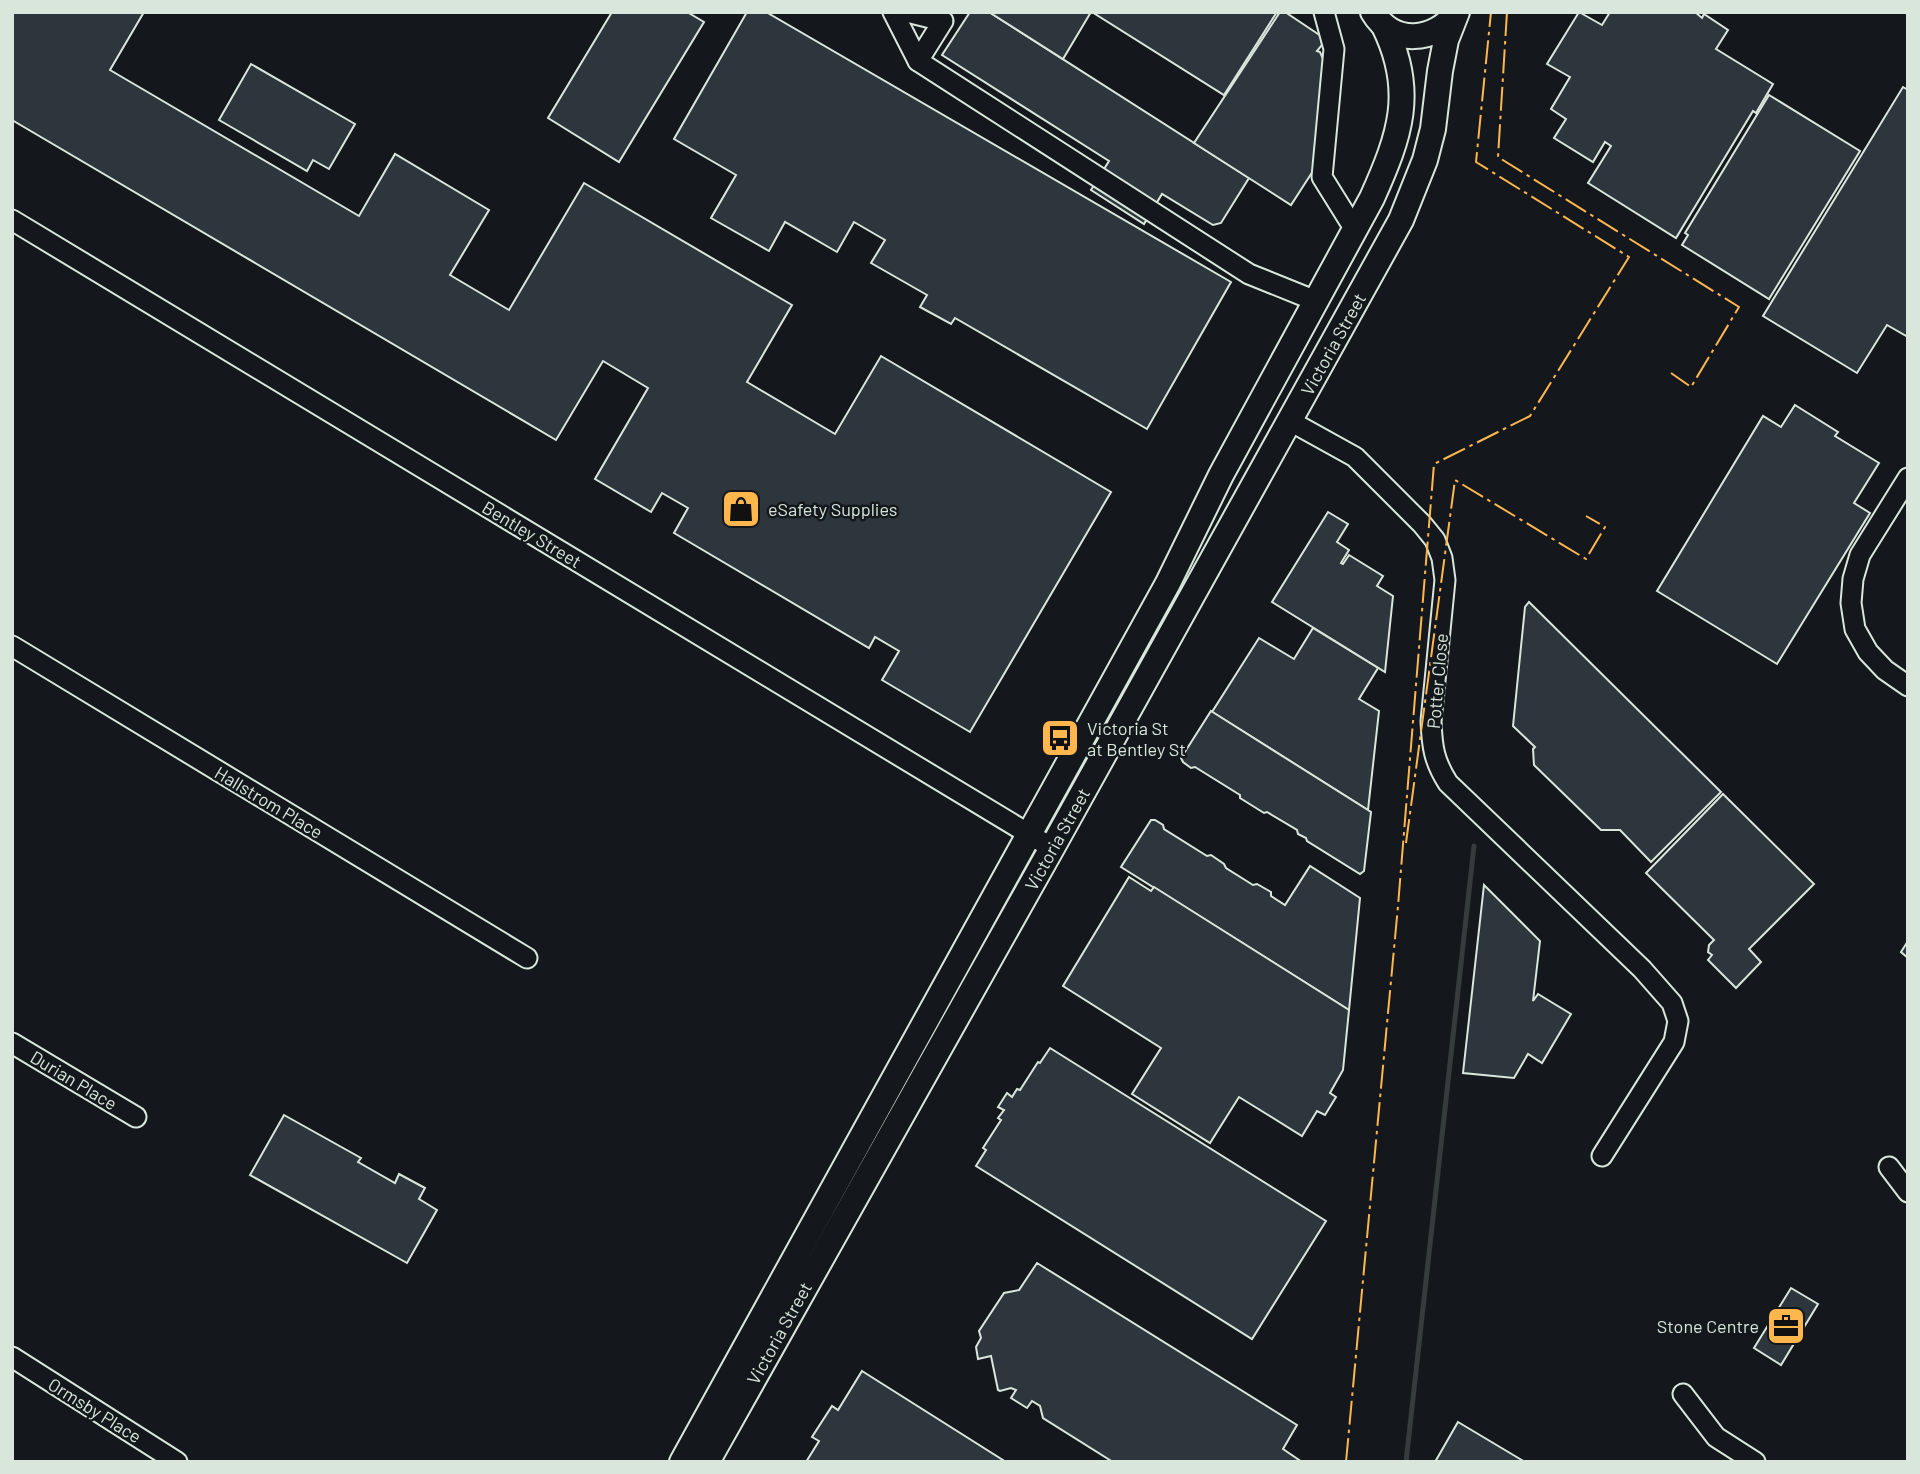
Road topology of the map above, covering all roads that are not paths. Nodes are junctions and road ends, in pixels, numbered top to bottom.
1 (893, 12) edge
2 (907, 12) edge
3 (1324, 12) edge
4 (1457, 12) edge
5 (1379, 19) edge
6 (918, 61) junction
7 (12, 220) edge
8 (1355, 230) junction
9 (1316, 301) junction
10 (1290, 421) junction
11 (1908, 478) edge
12 (12, 646) edge
13 (1908, 686) edge
14 (1029, 834) junction
15 (1052, 848) junction
16 (527, 958) dead end
17 (12, 1042) edge
18 (136, 1116) dead end
19 (1602, 1156) dead end
20 (1889, 1167) dead end
21 (1908, 1192) edge
22 (12, 1357) edge
23 (1683, 1394) dead end
24 (177, 1462) edge
25 (682, 1462) edge
26 (707, 1462) edge
27 (1755, 1462) edge

1 - 6 street
2 - 6 street
3 - 8 street
4 - 5 main road
4 - 10 main road, Victoria Street
5 - 8 main road, Victoria Street
6 - 9 street
7 - 14 street, Bentley Street
8 - 9 main road, Victoria Street
9 - 14 main road, Victoria Street
10 - 15 main road, Victoria Street
10 - 19 street, Potter Close
11 - 13 street
12 - 16 street, Hallstrom Place
14 - 15 street, Bentley Street
14 - 25 main road, Victoria Street
15 - 26 main road, Victoria Street
17 - 18 street, Durian Place
20 - 21 street
22 - 24 street, Ormsby Place
23 - 27 street

